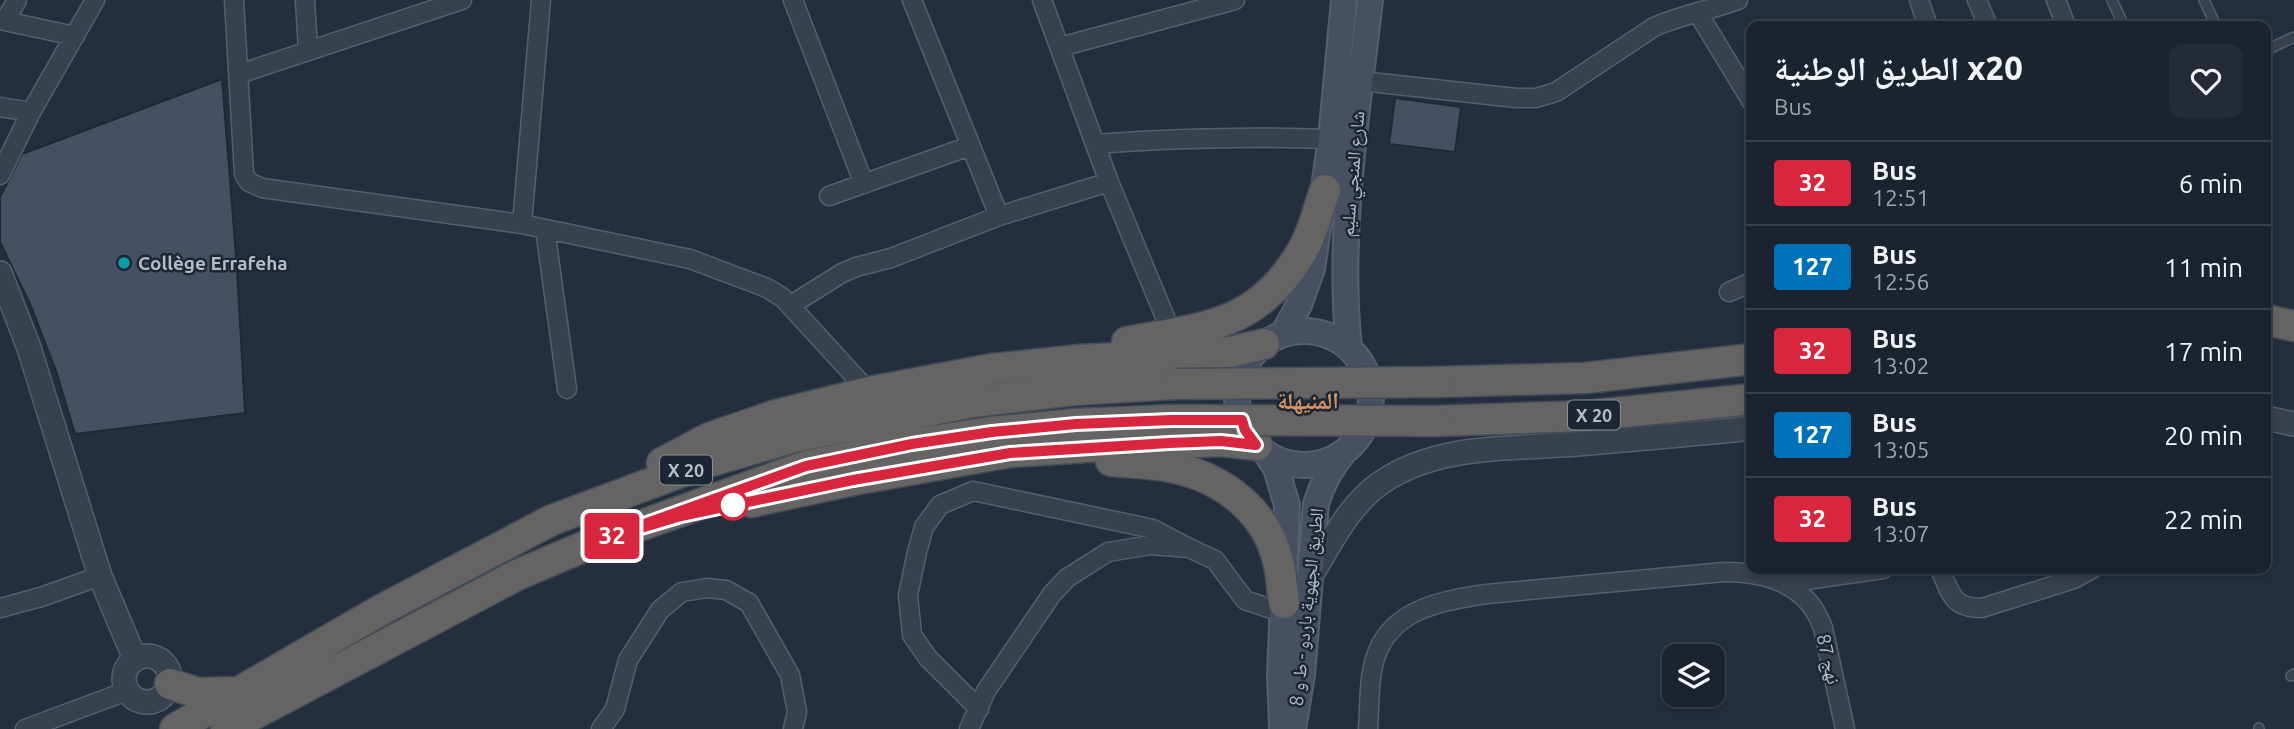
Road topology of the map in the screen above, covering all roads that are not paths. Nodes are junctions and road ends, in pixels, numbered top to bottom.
1 (17, 0) edge
2 (96, 0) edge
3 (234, 0) edge
4 (305, 0) edge
5 (462, 0) edge
6 (541, 0) edge
7 (793, 0) edge
8 (912, 0) edge
9 (1042, 0) edge
10 (1235, 0) edge
11 (1344, 0) edge
12 (1370, 0) edge
13 (1738, 0) edge
14 (1919, 0) edge
15 (1977, 0) edge
16 (2056, 0) edge
17 (2112, 0) edge
18 (2204, 0) edge
19 (430, 5) edge
20 (1678, 8) edge
21 (1699, 13) junction
22 (3, 20) edge
23 (1926, 21) edge
24 (1986, 21) edge
25 (2064, 21) edge
26 (2122, 21) edge
27 (2214, 21) edge
28 (75, 36) junction
29 (2294, 37) edge
30 (1060, 47) junction
31 (2271, 48) edge
32 (308, 50) junction
33 (239, 74) junction
34 (1361, 81) junction
35 (1746, 92) edge
36 (0, 107) edge
37 (31, 111) junction
38 (1331, 139) junction
39 (1095, 144) junction
40 (970, 146) junction
41 (0, 175) edge
42 (1109, 182) junction
43 (864, 184) junction
44 (1325, 190) junction
45 (829, 196) dead end
46 (999, 216) junction
47 (522, 224) junction
48 (545, 229) junction
49 (0, 273) edge
50 (1746, 285) edge
51 (1729, 292) dead end
52 (791, 305) junction
53 (1165, 317) dead end
54 (2271, 321) edge
55 (2294, 326) edge
56 (1274, 339) junction
57 (1349, 348) junction
58 (1746, 360) edge
59 (992, 369) junction
60 (567, 389) dead end
61 (869, 392) junction
62 (1746, 400) edge
63 (2271, 419) edge
64 (2294, 424) edge
65 (1746, 429) edge
66 (1261, 449) junction
67 (1345, 452) junction
68 (971, 459) junction
69 (552, 520) junction
70 (594, 542) junction
71 (1189, 548) junction
72 (1746, 572) edge
73 (1755, 574) edge
74 (1848, 574) edge
75 (1943, 574) edge
76 (2083, 574) edge
77 (100, 576) junction
78 (1309, 579) junction
79 (1785, 583) junction
80 (0, 608) edge
81 (1284, 608) junction
82 (135, 659) junction
83 (170, 684) junction
84 (128, 691) junction
85 (242, 692) junction
86 (979, 709) junction
87 (25, 729) edge
88 (175, 729) edge
89 (226, 729) edge
90 (601, 729) edge
91 (793, 729) edge
92 (970, 729) edge
93 (1282, 729) edge
94 (1293, 729) edge
95 (1368, 729) edge
96 (1845, 729) edge

1 - 22 street
2 - 28 street
3 - 33 street
4 - 32 street
5 - 19 street
6 - 47 street
7 - 43 street
8 - 40 street
9 - 30 street
10 - 30 street
11 - 38 main road, شارع المنجي سليم
12 - 34 main road, شارع المنجي سليم
13 - 21 street
14 - 23 street
15 - 24 street
16 - 25 street
17 - 26 lane
18 - 27 lane
19 - 32 street
20 - 21 street
20 - 34 street
21 - 35 street
22 - 28 street
28 - 37 street
29 - 31 lane
30 - 39 street
32 - 33 street
33 - 47 street
34 - 57 main road, شارع المنجي سليم
36 - 37 street
37 - 41 street
38 - 39 street
38 - 44 main road, شارع المنجي سليم
39 - 42 street
40 - 43 street
40 - 46 street
42 - 46 street
42 - 53 street
43 - 45 street
44 - 56 main road, شارع المنجي سليم
44 - 59 highway
46 - 52 street
47 - 48 street
48 - 52 street
48 - 60 street
49 - 77 street
50 - 51 street
52 - 61 street
54 - 55 highway
56 - 57 main road
56 - 59 highway, X 20
56 - 66 main road
57 - 67 main road
58 - 69 highway, X 20, bridge
59 - 61 highway, X 20
61 - 69 highway, X 20
62 - 70 highway, X 20, bridge
63 - 64 street
65 - 78 street, X 20
66 - 67 main road
66 - 68 highway, X 20
66 - 81 main road, الطريق الجهوية باردو - ط و 8
67 - 78 main road, الطريق الجهوية باردو - ط و 8
68 - 70 highway, X 20
68 - 81 highway
69 - 85 highway, X 20
70 - 89 highway, X 20
71 - 81 street
71 - 86 street
71 - 86 street
72 - 95 street
73 - 79 street
74 - 79 street
75 - 76 street
77 - 80 street
77 - 82 street
78 - 94 main road, الطريق الجهوية باردو - ط و 8
79 - 96 street, نهج 87
81 - 93 main road, الطريق الجهوية باردو - ط و 8
82 - 83 street
82 - 84 street
83 - 84 street
83 - 85 highway
84 - 87 street
85 - 88 highway, X 20
86 - 92 street
90 - 91 street

